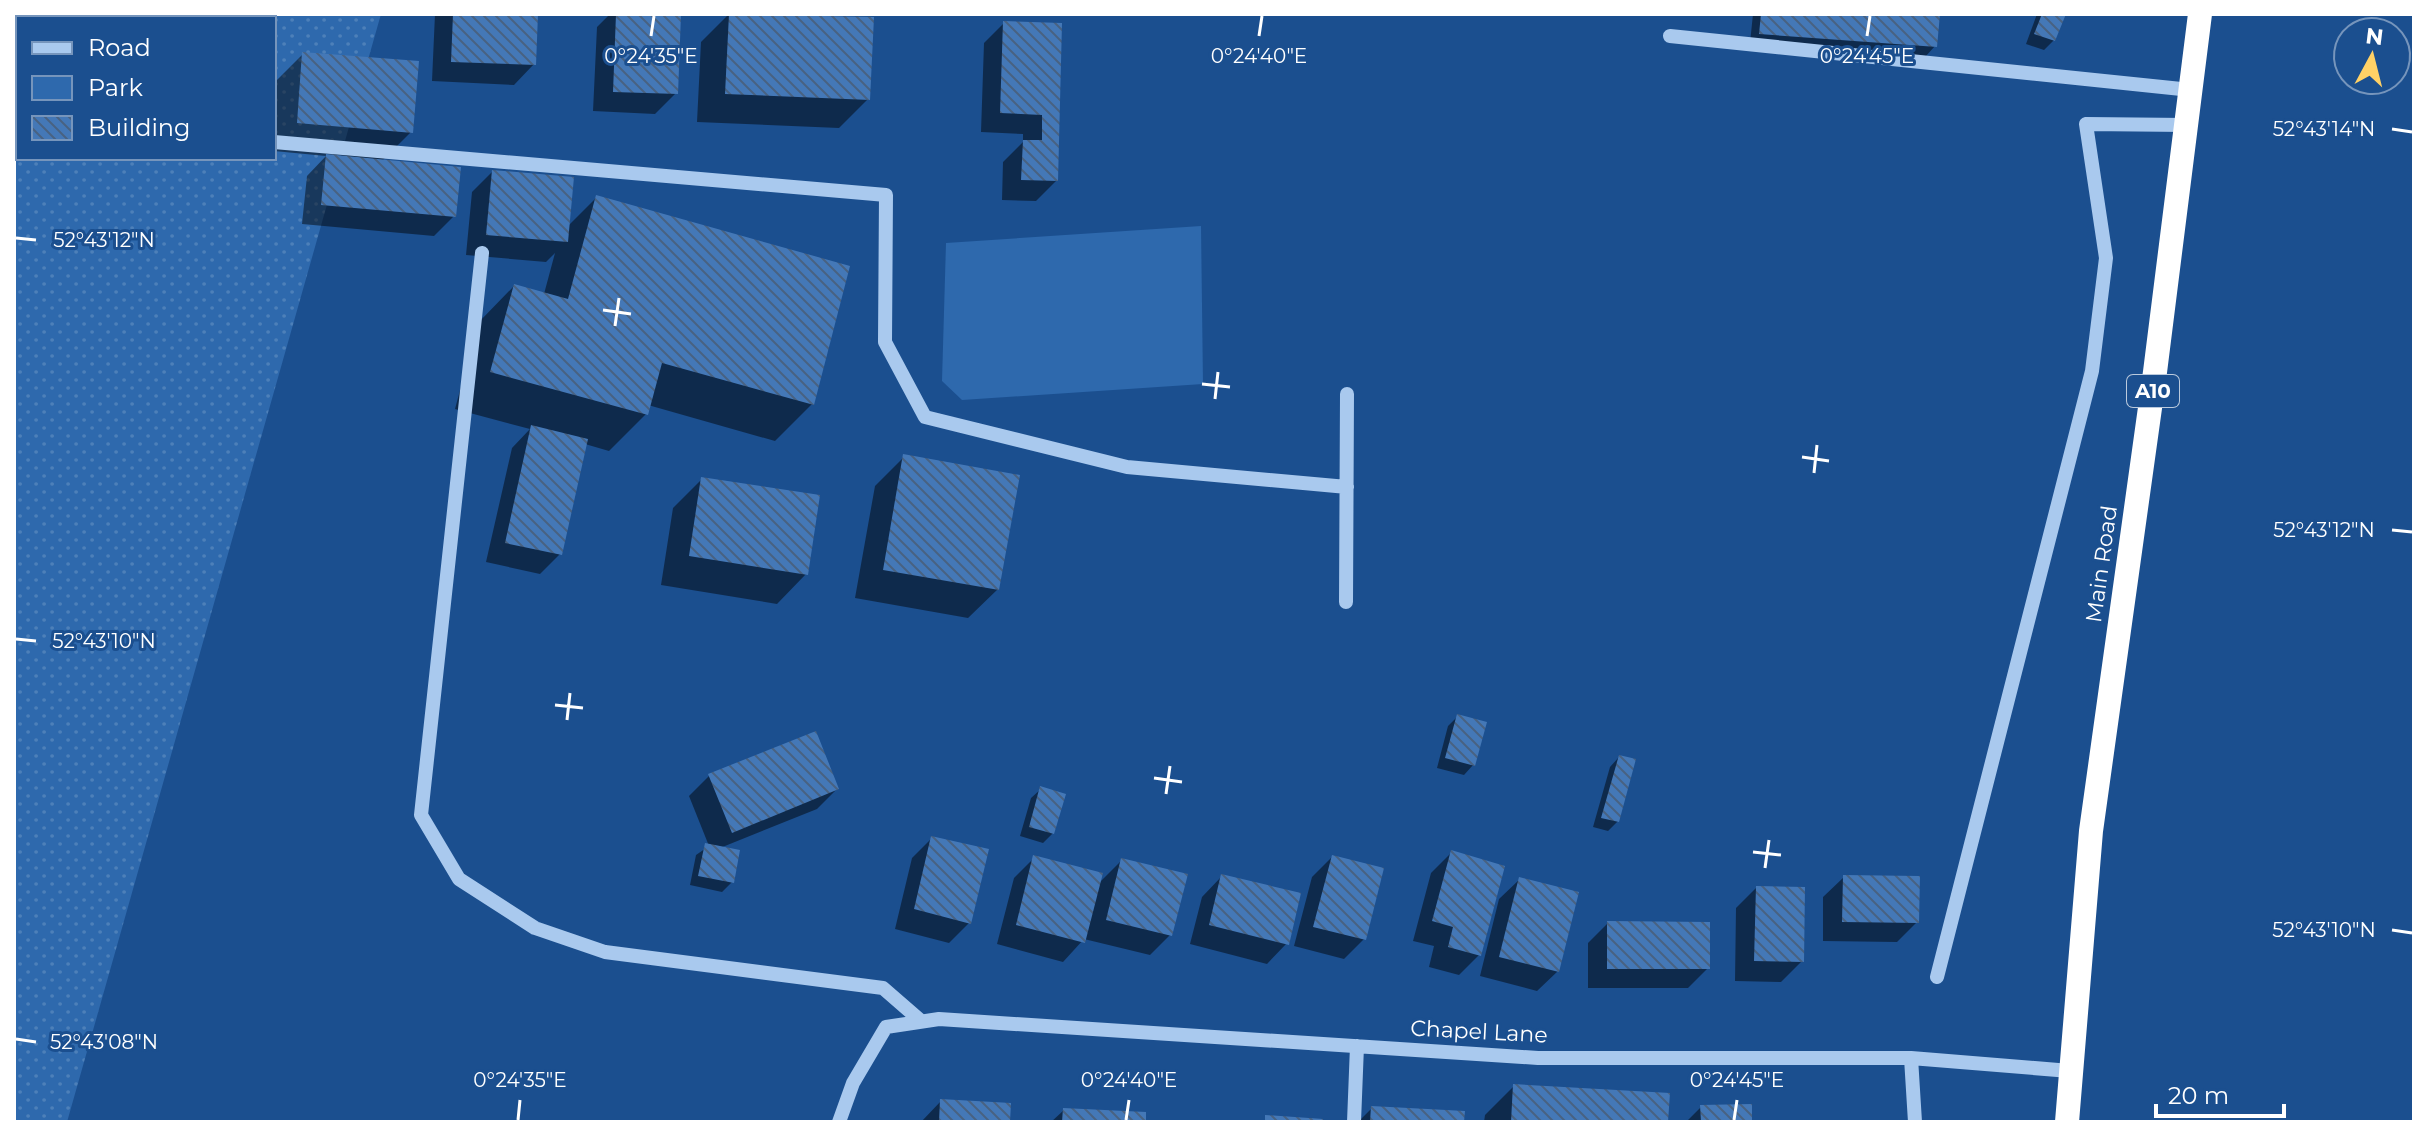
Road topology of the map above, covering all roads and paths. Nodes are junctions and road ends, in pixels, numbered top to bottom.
1 (2200, 14) edge
2 (1670, 36) dead end
3 (2191, 90) junction
4 (2187, 125) junction
5 (276, 142) edge
6 (482, 253) dead end
7 (1347, 394) dead end
8 (1347, 487) junction
9 (1346, 602) dead end
10 (1937, 977) dead end
11 (921, 1021) junction
12 (1357, 1046) junction
13 (1911, 1058) junction
14 (2070, 1071) junction
15 (839, 1122) edge
16 (1354, 1122) edge
17 (1915, 1122) edge
18 (2067, 1122) edge

1 - 3 highway, Main Road / A10
2 - 3 street
3 - 4 highway, Main Road / A10
4 - 10 street
4 - 14 highway, Main Road / A10
5 - 8 street
6 - 11 street
7 - 8 street
8 - 9 street
11 - 12 street, Chapel Lane
11 - 15 street, Chapel Lane
12 - 13 street, Chapel Lane
12 - 16 street
13 - 14 street, Chapel Lane
13 - 17 street
14 - 18 highway, Main Road / A10

